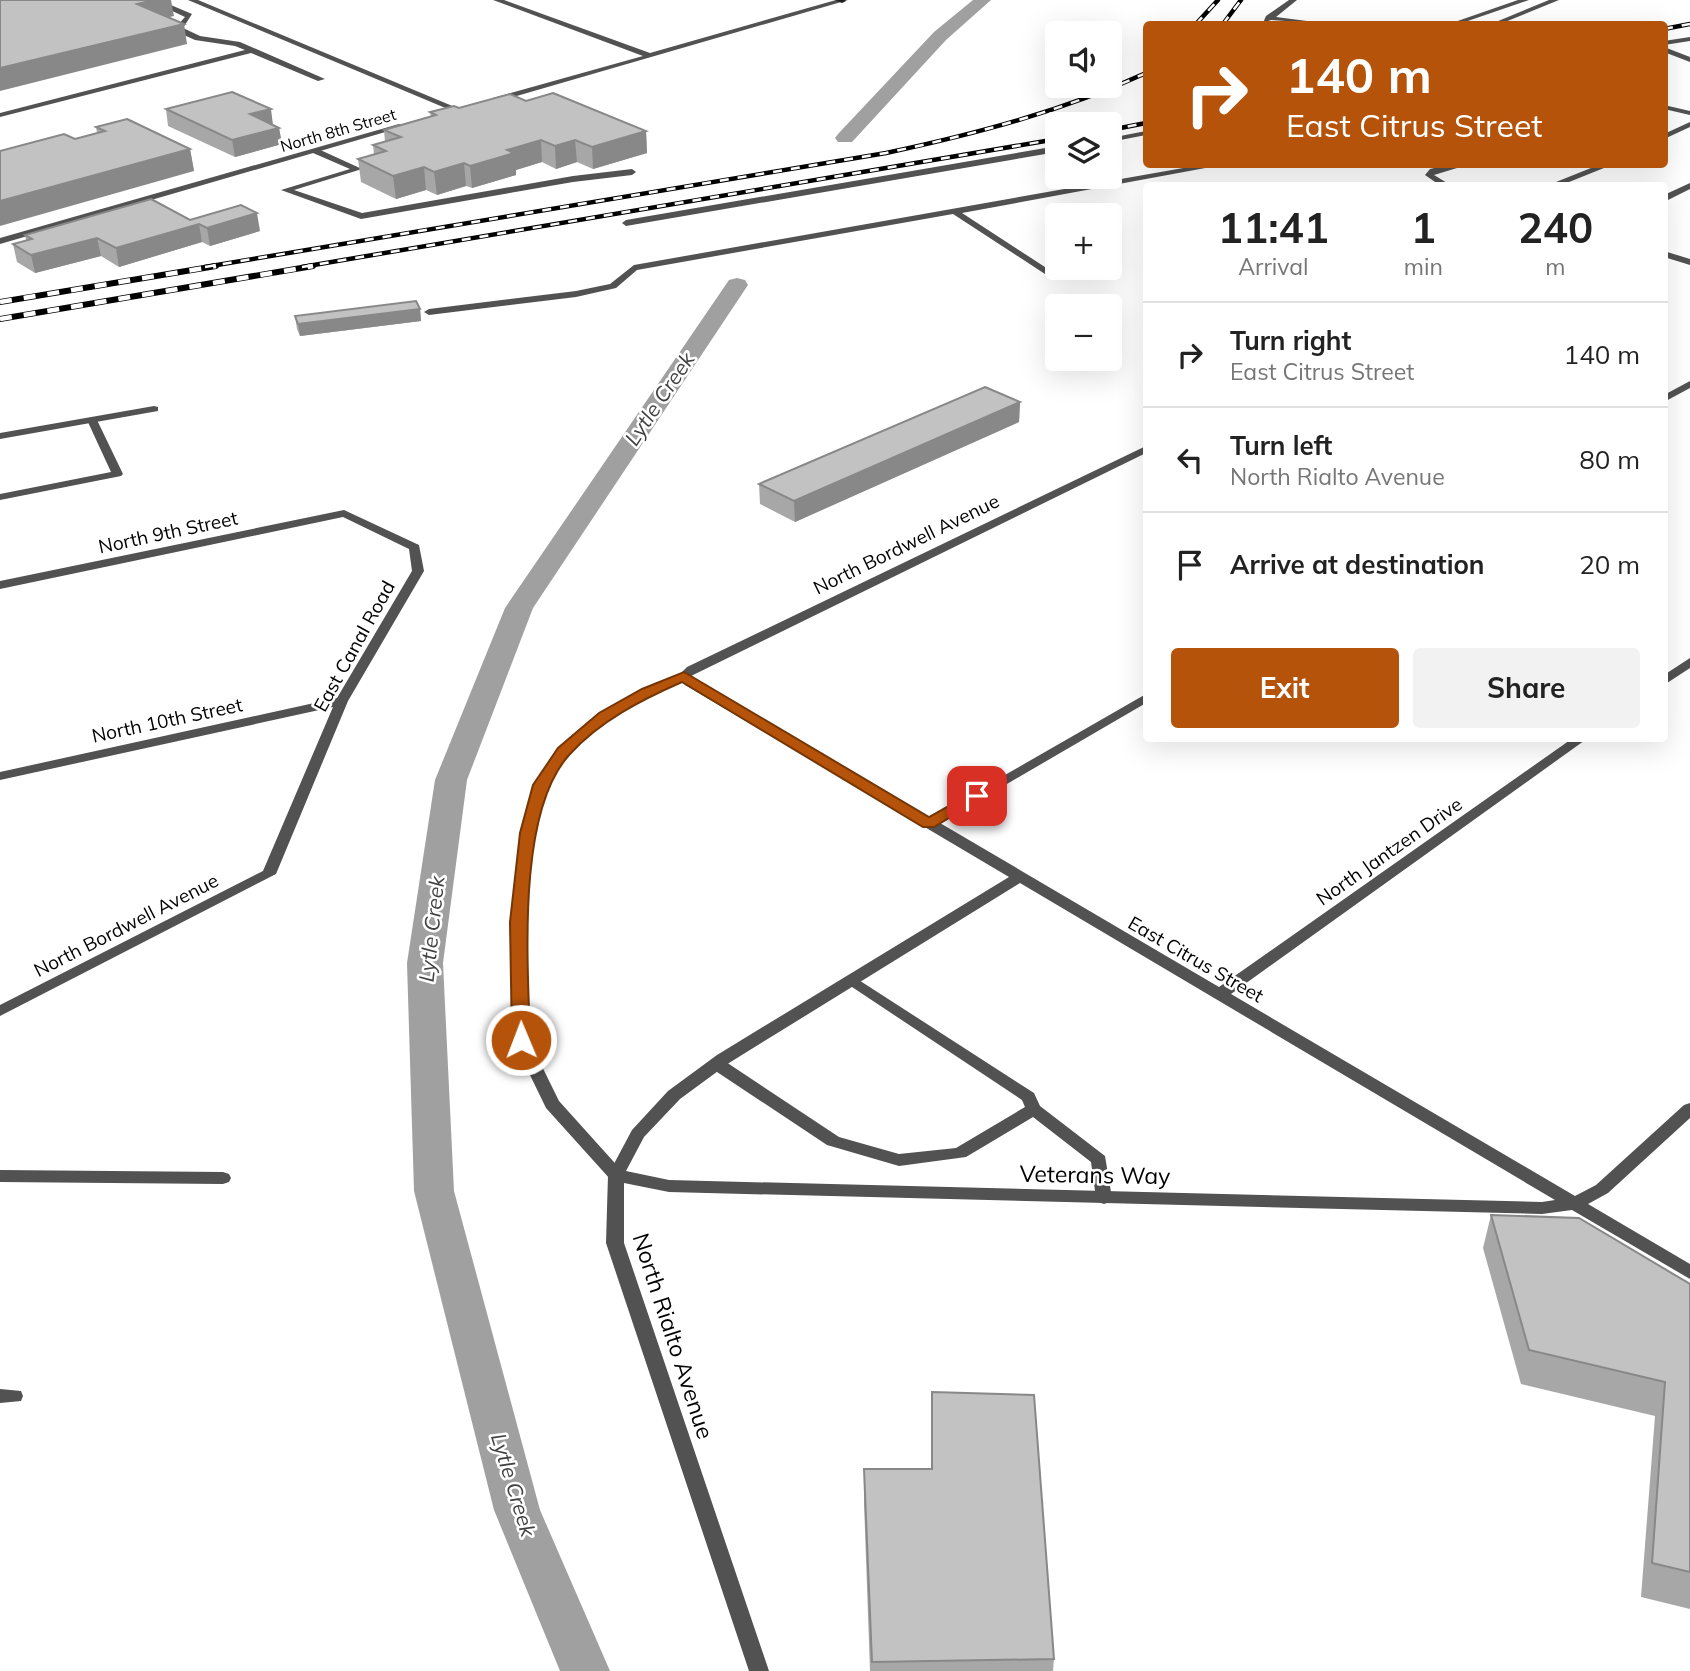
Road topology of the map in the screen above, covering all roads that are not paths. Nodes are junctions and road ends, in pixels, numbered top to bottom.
1 (153, 0) edge
2 (192, 0) edge
3 (497, 0) edge
4 (842, 0) edge
5 (1293, 0) edge
6 (1524, 0) edge
7 (1555, 0) edge
8 (1266, 21) edge
9 (1462, 21) edge
10 (1502, 21) edge
11 (1690, 39) edge
12 (1668, 42) edge
13 (253, 50) junction
14 (1668, 51) edge
15 (651, 56) junction
16 (1690, 60) edge
17 (321, 79) dead end
18 (484, 103) edge
19 (471, 107) edge
20 (1668, 108) edge
21 (458, 110) junction
22 (1690, 113) edge
23 (445, 114) edge
24 (0, 115) edge
25 (1690, 124) edge
26 (406, 125) edge
27 (1143, 134) edge
28 (1668, 135) edge
29 (1122, 138) edge
30 (316, 151) junction
31 (1045, 151) edge
32 (370, 165) edge
33 (1201, 168) edge
34 (1447, 168) edge
35 (1599, 168) edge
36 (358, 169) junction
37 (632, 172) dead end
38 (1441, 182) edge
39 (1561, 182) edge
40 (1690, 187) edge
41 (1668, 197) edge
42 (955, 212) junction
43 (626, 223) dead end
44 (0, 241) edge
45 (1668, 255) edge
46 (1690, 262) edge
47 (1045, 271) dead end
48 (429, 312) dead end
49 (1690, 384) edge
50 (1668, 397) edge
51 (154, 409) dead end
52 (92, 420) junction
53 (0, 436) edge
54 (1143, 450) edge
55 (1, 497) edge
56 (344, 513) joint
57 (0, 586) edge
58 (1690, 662) edge
59 (684, 676) junction
60 (1668, 678) edge
61 (1143, 700) edge
62 (342, 701) junction
63 (1576, 742) edge
64 (0, 776) edge
65 (929, 824) junction
66 (269, 874) joint
67 (1019, 877) junction
68 (850, 980) junction
69 (1219, 995) junction
70 (0, 1011) edge
71 (717, 1064) junction
72 (1034, 1109) junction
73 (1690, 1109) edge
74 (616, 1175) junction
75 (0, 1176) edge
76 (223, 1178) dead end
77 (1104, 1198) junction
78 (1574, 1204) junction
79 (1690, 1272) edge
80 (759, 1671) edge

1 - 13 street
2 - 21 street
3 - 15 street
4 - 15 street
5 - 8 street
6 - 9 street
7 - 10 street
11 - 12 street
13 - 17 street
13 - 24 street
14 - 16 street
15 - 18 street
19 - 21 street
20 - 22 street
21 - 23 street
25 - 28 street
26 - 30 street, North 8th Street
27 - 29 street
30 - 36 street
30 - 44 street, North 8th Street
31 - 43 street
32 - 36 street
33 - 42 street
34 - 38 street
35 - 39 street
36 - 37 street
40 - 41 street
42 - 47 street
42 - 48 street
45 - 46 street
49 - 50 street
51 - 52 street
52 - 53 street
52 - 55 street
54 - 59 street, North Bordwell Avenue
56 - 57 street, North 9th Street
56 - 62 street, East Canal Road
58 - 60 street
59 - 65 street, East Citrus Street
59 - 74 street, North Bordwell Avenue
61 - 65 street
62 - 64 street, North 10th Street
62 - 66 street, East Canal Road
63 - 69 street, North Jantzen Drive
65 - 67 street, East Citrus Street
66 - 70 street, North Bordwell Avenue
67 - 68 street, North Rialto Avenue
67 - 69 street, East Citrus Street
68 - 71 street, North Rialto Avenue
68 - 72 street
69 - 78 street, East Citrus Street
71 - 72 street
71 - 74 street, North Rialto Avenue
72 - 77 street
73 - 78 street
74 - 77 street, Veterans Way
74 - 80 street, North Rialto Avenue
75 - 76 street
77 - 78 street, Veterans Way
78 - 79 street, East Citrus Street

